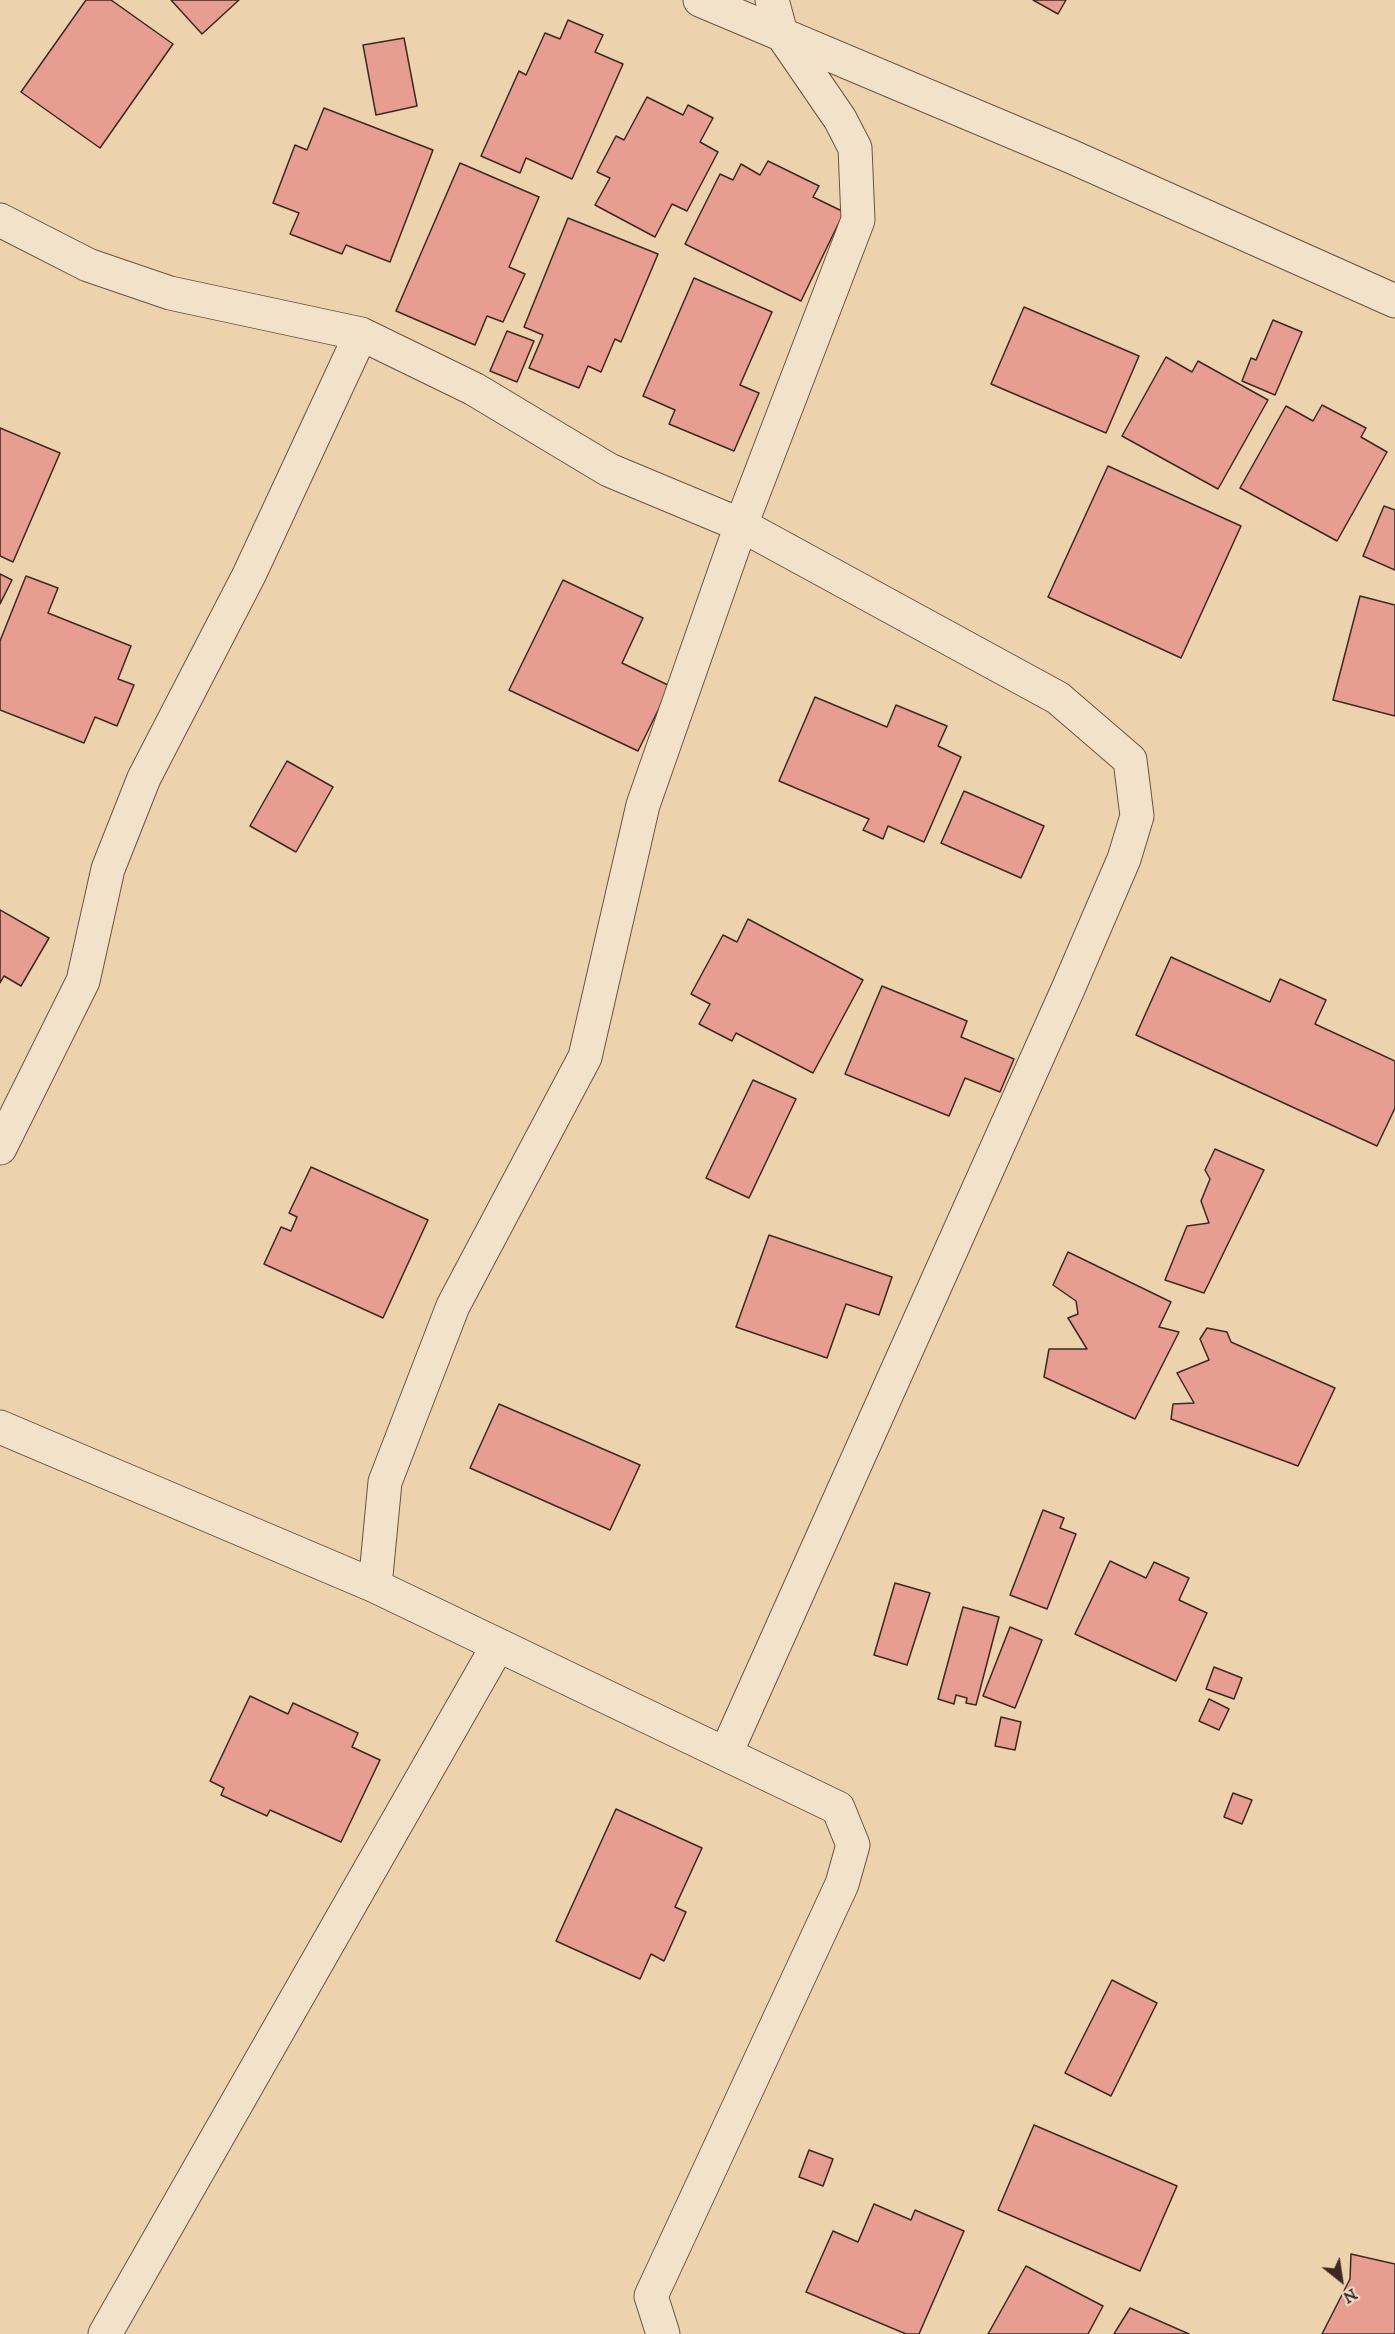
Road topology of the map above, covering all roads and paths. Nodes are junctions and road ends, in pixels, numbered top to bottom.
1 (700, 0) edge
2 (772, 0) edge
3 (781, 33) junction
4 (0, 220) edge
5 (1395, 301) edge
6 (361, 334) junction
7 (741, 525) junction
8 (0, 1148) edge
9 (0, 1427) edge
10 (375, 1586) junction
11 (497, 1647) junction
12 (726, 1753) junction
13 (105, 2334) edge
14 (663, 2334) edge

1 - 3 street
2 - 3 street
3 - 5 street
3 - 7 street
4 - 6 street
6 - 7 street
6 - 8 street
7 - 10 street
7 - 12 street
9 - 10 street
10 - 11 street
11 - 12 street
11 - 13 street
12 - 14 street

